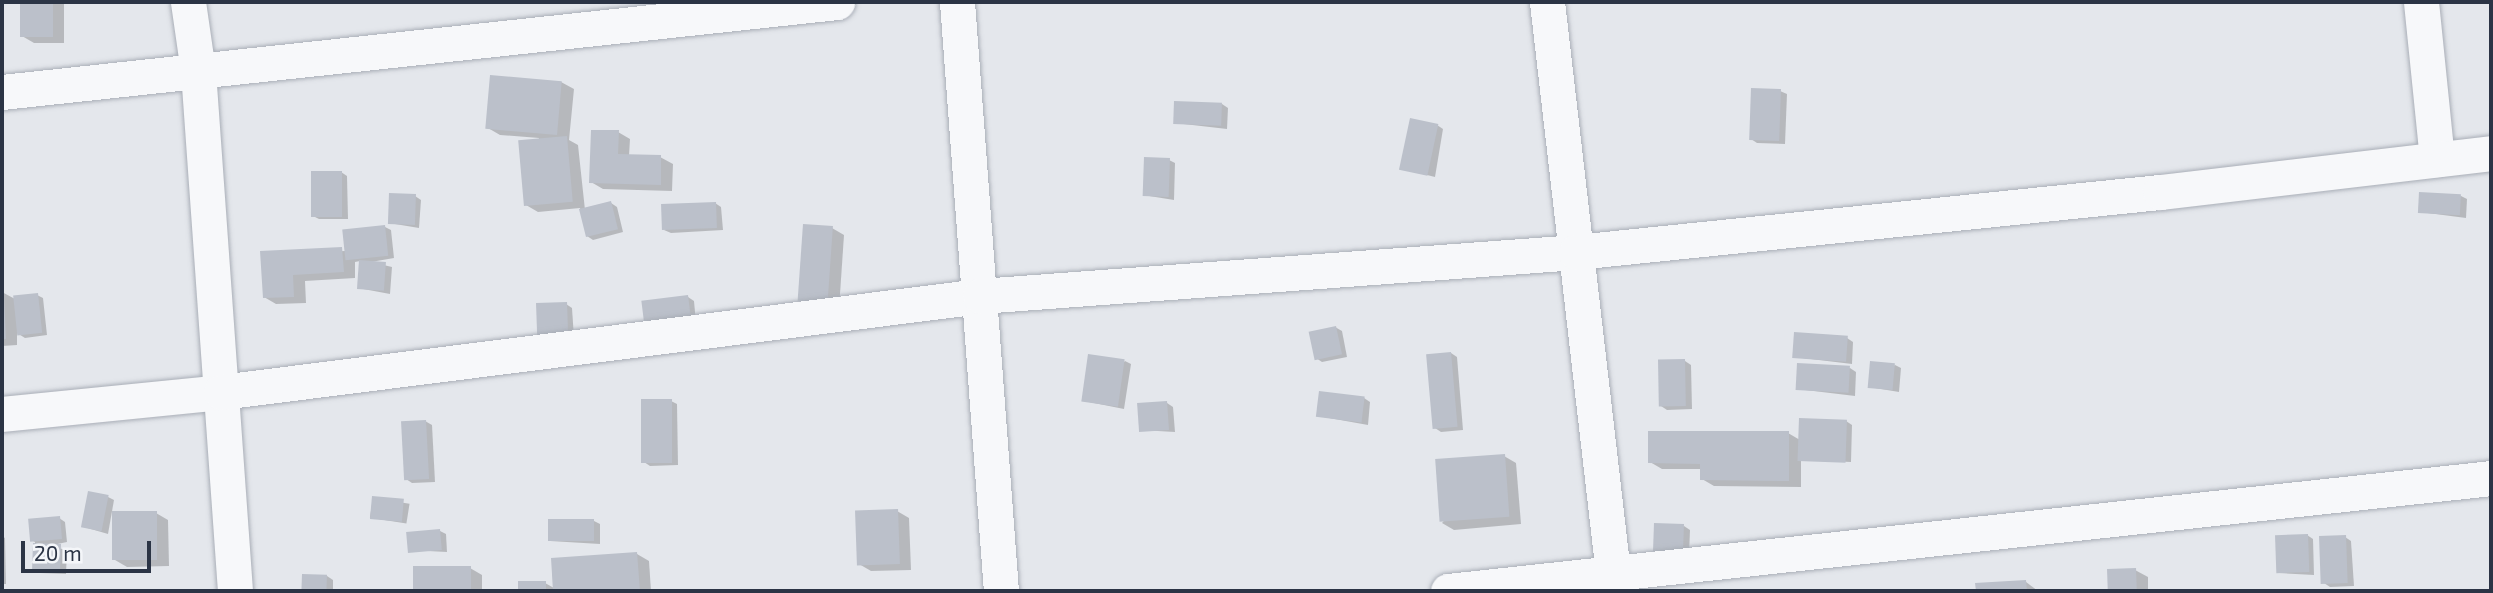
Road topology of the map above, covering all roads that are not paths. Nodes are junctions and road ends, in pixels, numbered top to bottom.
1 (188, 2) edge
2 (836, 2) edge
3 (957, 2) edge
4 (1547, 2) edge
5 (2421, 2) edge
6 (198, 71) junction
7 (2, 92) edge
8 (2491, 153) edge
9 (2437, 159) junction
10 (1576, 252) junction
11 (980, 296) junction
12 (221, 392) junction
13 (2, 414) edge
14 (2491, 478) edge
15 (1614, 583) edge
16 (235, 591) edge
17 (1001, 591) edge
18 (1448, 591) edge

1 - 6 street
2 - 6 street
3 - 11 street
4 - 10 street
5 - 9 street
6 - 7 street
6 - 12 street
8 - 9 street
9 - 10 street
10 - 11 street
10 - 15 street
11 - 12 street
11 - 17 street
12 - 13 street
12 - 16 street
14 - 15 street
15 - 18 street

